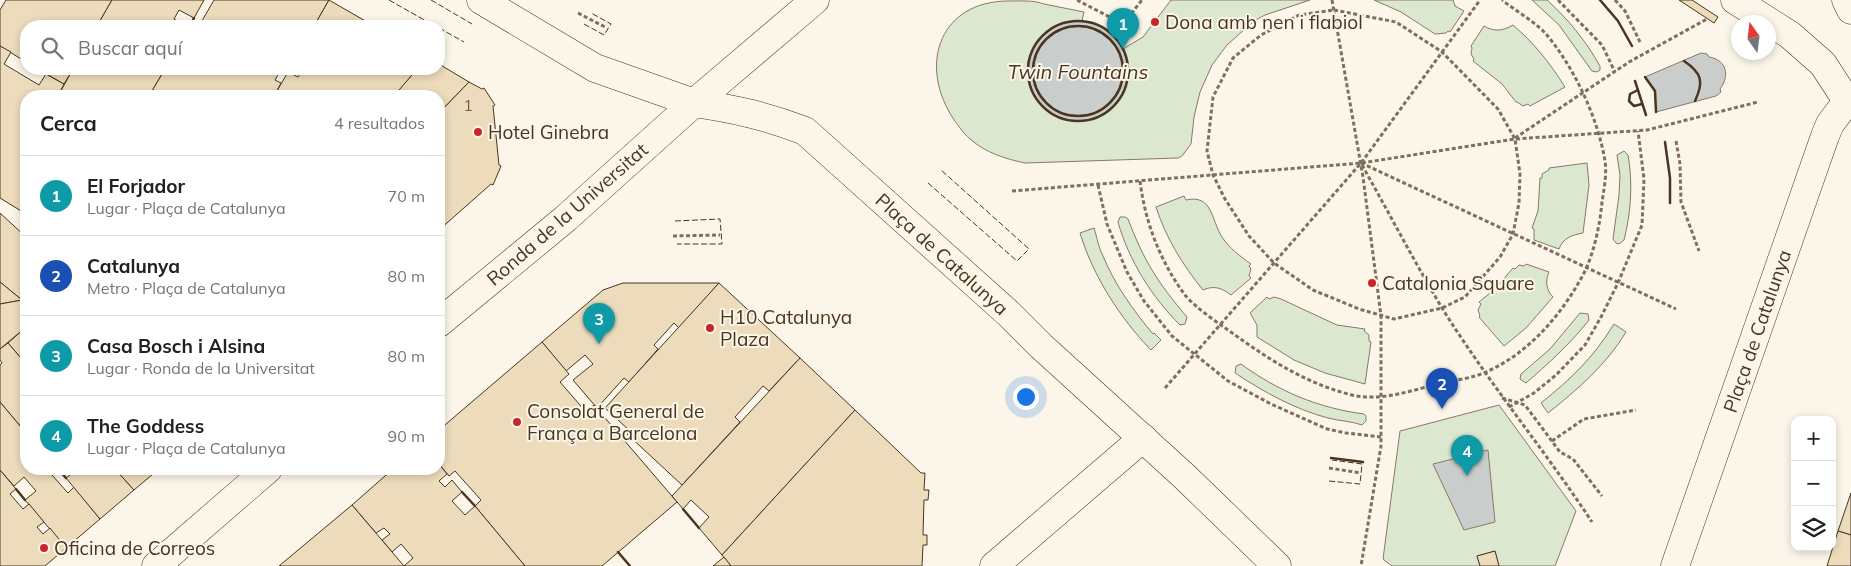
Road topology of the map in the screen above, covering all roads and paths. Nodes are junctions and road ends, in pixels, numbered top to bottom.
1 (481, 0) edge
2 (815, 0) edge
3 (1077, 0) edge
4 (1142, 0) edge
5 (1332, 0) edge
6 (1480, 0) edge
7 (1502, 0) edge
8 (1558, 0) edge
9 (1615, 0) edge
10 (1735, 0) edge
11 (1846, 0) edge
12 (1334, 10) junction
13 (1851, 10) edge
14 (578, 13) dead end
15 (1707, 19) dead end
16 (607, 28) dead end
17 (1640, 42) dead end
18 (1442, 52) junction
19 (1615, 72) junction
20 (1584, 93) junction
21 (1849, 98) edge
22 (1758, 102) dead end
23 (694, 103) junction
24 (1638, 131) junction
25 (1597, 133) junction
26 (1514, 139) junction
27 (1676, 141) dead end
28 (1361, 162) junction
29 (1213, 175) junction
30 (1140, 181) junction
31 (1098, 184) junction
32 (1012, 191) dead end
33 (1513, 234) junction
34 (720, 235) dead end
35 (673, 236) dead end
36 (1700, 251) dead end
37 (1274, 263) junction
38 (1586, 268) junction
39 (1618, 283) junction
40 (1442, 308) junction
41 (1676, 309) dead end
42 (1381, 316) junction
43 (445, 318) edge
44 (1220, 325) junction
45 (1195, 354) junction
46 (1485, 373) junction
47 (1165, 388) dead end
48 (1381, 398) junction
49 (1502, 398) junction
50 (1517, 402) junction
51 (1509, 407) junction
52 (1636, 410) dead end
53 (1381, 437) junction
54 (1143, 438) junction
55 (1552, 441) junction
56 (1329, 468) dead end
57 (1361, 473) dead end
58 (261, 475) edge
59 (1602, 496) dead end
60 (1592, 522) dead end
61 (156, 566) edge
62 (994, 566) edge
63 (1277, 566) edge
64 (1361, 566) edge
65 (1675, 566) edge

1 - 23 main road, Plaça de Catalunya
2 - 23 main road
3 - 4 path
5 - 12 path
6 - 18 path
7 - 20 path
8 - 19 path
9 - 17 path
10 - 21 main road, Plaça de Catalunya
11 - 13 main road
12 - 18 path
12 - 28 path
12 - 29 path
14 - 16 path
15 - 19 path
18 - 26 path
18 - 28 path
19 - 20 path
20 - 25 path
20 - 26 path
21 - 65 main road, Plaça de Catalunya
22 - 24 path
23 - 43 main road, Ronda de la Universitat
23 - 54 main road, Plaça de Catalunya
24 - 25 path
24 - 39 path
25 - 26 path
25 - 38 path
26 - 28 path
26 - 33 path
27 - 36 path
28 - 29 path
28 - 33 path
28 - 37 path
28 - 40 path
28 - 42 path
29 - 30 path
29 - 37 path
30 - 31 path
30 - 44 path
31 - 32 path
31 - 45 path
33 - 38 path
33 - 40 path
34 - 35 path
37 - 42 path
37 - 44 path
38 - 39 path
38 - 46 path
39 - 41 path
39 - 50 path
40 - 42 path
40 - 46 path
42 - 48 path
44 - 45 path
44 - 48 path
45 - 47 path
45 - 53 path
46 - 48 path
46 - 49 path
48 - 53 path
49 - 50 path
49 - 51 path
50 - 51 path
50 - 55 path
51 - 60 path
52 - 55 path
53 - 64 path
54 - 62 main road
54 - 63 main road, Plaça de Catalunya
55 - 59 path
56 - 57 path
58 - 61 main road

